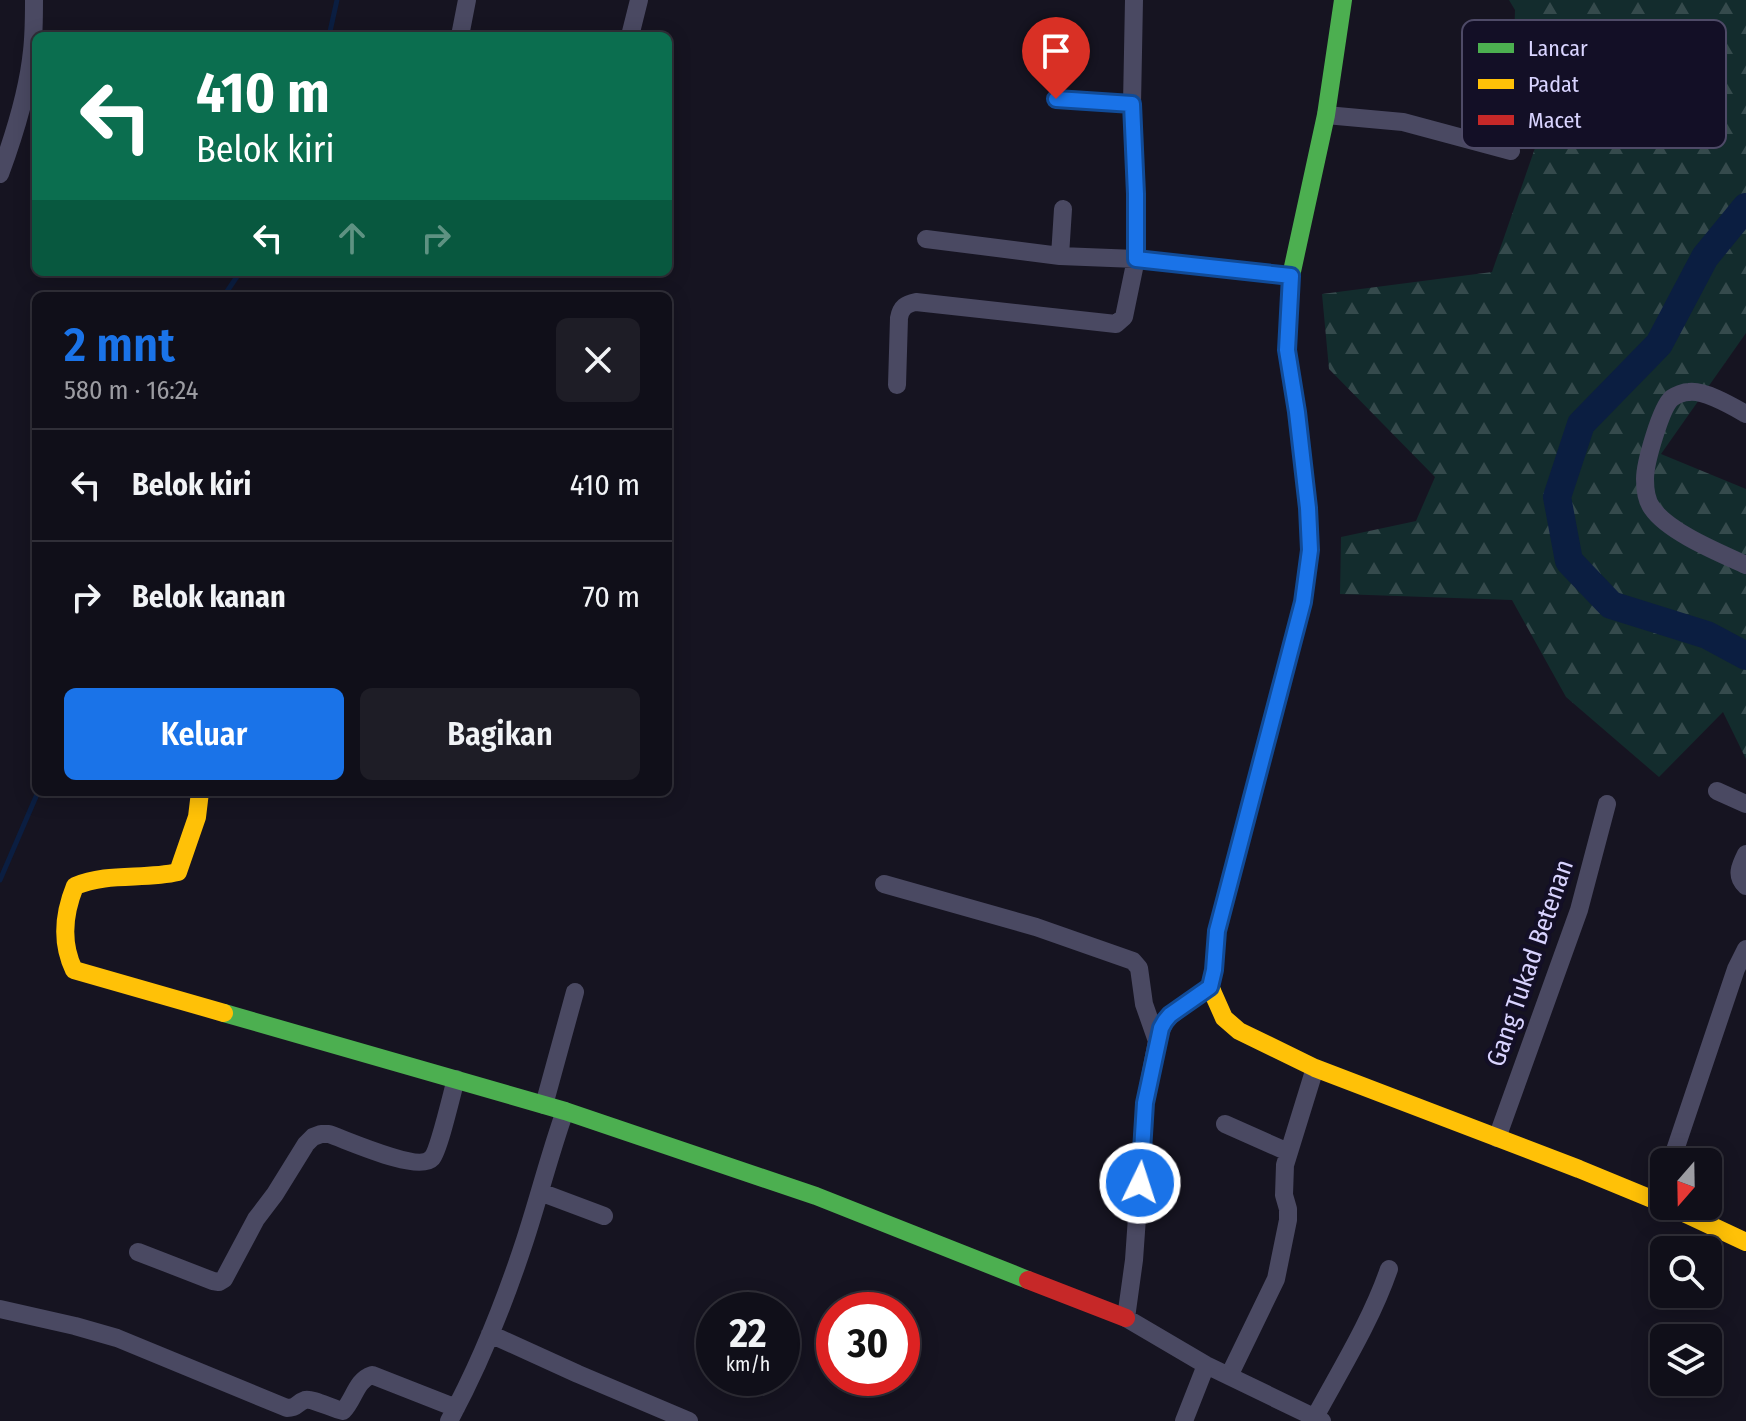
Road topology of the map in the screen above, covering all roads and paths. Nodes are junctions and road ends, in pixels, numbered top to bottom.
1 (34, 0) edge
2 (467, 0) edge
3 (639, 0) edge
4 (1134, 0) edge
5 (1343, 0) edge
6 (33, 32) edge
7 (461, 32) edge
8 (631, 32) edge
9 (32, 50) edge
10 (1056, 99) dead end
11 (1132, 104) junction
12 (1326, 115) junction
13 (1462, 138) edge
14 (5, 144) edge
15 (1500, 148) edge
16 (1511, 151) dead end
17 (0, 174) edge
18 (1063, 209) dead end
19 (926, 239) dead end
20 (1060, 256) junction
21 (1136, 259) junction
22 (1291, 276) junction
23 (897, 385) dead end
24 (1746, 414) edge
25 (1746, 565) edge
26 (1717, 791) dead end
27 (200, 796) edge
28 (1607, 804) dead end
29 (1746, 804) edge
30 (1746, 854) edge
31 (884, 884) dead end
32 (1746, 886) edge
33 (1746, 949) edge
34 (1210, 987) junction
35 (575, 992) dead end
36 (1217, 1006) junction
37 (1181, 1007) junction
38 (1157, 1041) junction
39 (1315, 1068) junction
40 (456, 1079) junction
41 (544, 1105) junction
42 (565, 1111) junction
43 (1225, 1124) dead end
44 (1497, 1138) junction
45 (1676, 1148) edge
46 (1288, 1152) junction
47 (540, 1192) junction
48 (1650, 1194) edge
49 (604, 1216) dead end
50 (1704, 1220) edge
51 (1746, 1242) edge
52 (138, 1252) dead end
53 (1389, 1269) dead end
54 (0, 1309) edge
55 (1126, 1318) junction
56 (490, 1334) junction
57 (1206, 1365) junction
58 (1229, 1376) junction
59 (452, 1415) edge
60 (1319, 1419) edge
61 (689, 1421) edge
62 (1184, 1421) edge

1 - 6 street
2 - 7 street
3 - 8 street
4 - 11 street
5 - 12 main road
9 - 14 street
10 - 11 street
11 - 21 street
12 - 13 street
12 - 22 main road
14 - 17 street
15 - 16 street
18 - 20 street
19 - 20 street
20 - 21 street
21 - 22 street
21 - 23 street
22 - 34 main road
24 - 25 street
26 - 29 street
27 - 40 main road
28 - 44 street, Gang Tukad Betenan
30 - 32 street
31 - 38 street
33 - 45 street
34 - 36 main road
34 - 37 street
35 - 41 street
36 - 37 street
36 - 39 main road
37 - 38 street
38 - 55 street
39 - 44 main road
39 - 46 street
40 - 41 main road
40 - 52 street
41 - 42 main road
42 - 47 street
42 - 55 main road
43 - 46 street
44 - 48 main road
46 - 58 street
47 - 49 street
47 - 56 street
50 - 51 main road
53 - 60 street
54 - 59 street
55 - 57 street
56 - 59 street
56 - 61 street
57 - 58 street
57 - 62 street
58 - 60 street

